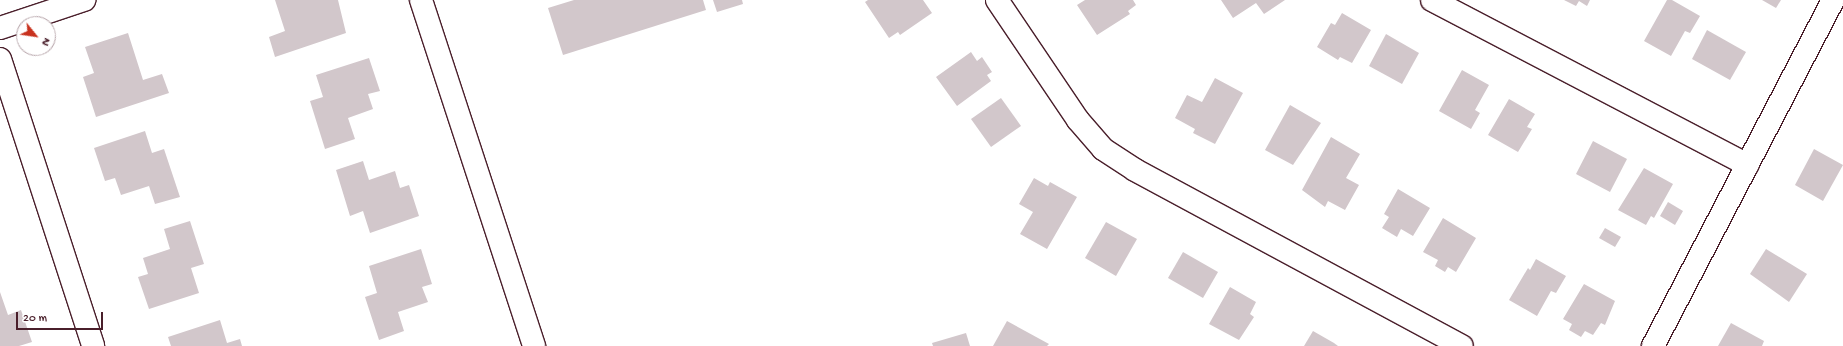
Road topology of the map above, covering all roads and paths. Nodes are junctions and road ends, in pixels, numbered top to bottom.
1 (84, 0) edge
2 (421, 0) edge
3 (997, 0) edge
4 (1432, 0) edge
5 (1832, 0) edge
6 (0, 28) edge
7 (0, 59) edge
8 (1747, 165) junction
9 (93, 346) edge
10 (534, 346) edge
11 (1462, 346) edge
12 (1653, 346) edge

1 - 6 street
2 - 10 street
3 - 11 street
4 - 8 street
5 - 8 street
7 - 9 street
8 - 12 street

